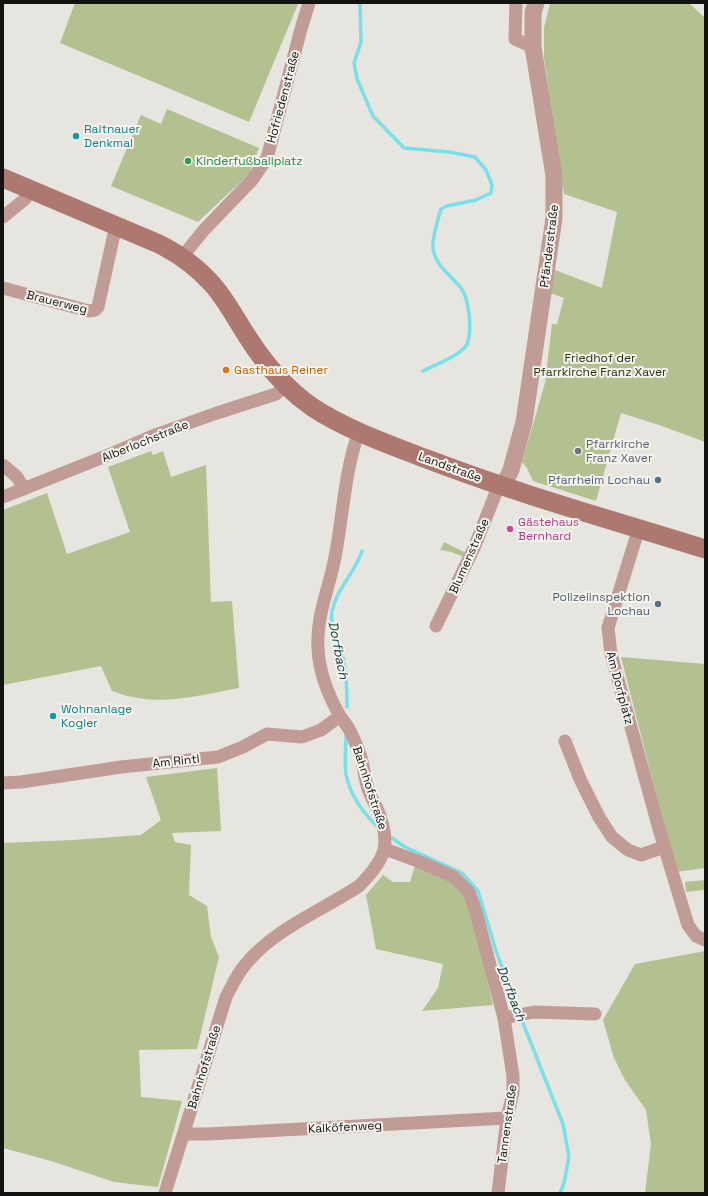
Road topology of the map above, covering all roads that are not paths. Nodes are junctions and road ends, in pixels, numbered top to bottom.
1 (309, 3) edge
2 (516, 3) edge
3 (536, 3) edge
4 (533, 47) junction
5 (3, 178) edge
6 (30, 189) junction
7 (3, 217) edge
8 (116, 225) junction
9 (182, 257) junction
10 (3, 288) edge
11 (286, 386) junction
12 (359, 432) junction
13 (3, 466) edge
14 (501, 485) junction
15 (24, 489) junction
16 (3, 497) edge
17 (639, 528) junction
18 (705, 549) edge
19 (436, 626) dead end
20 (340, 716) junction
21 (565, 741) dead end
22 (3, 783) edge
23 (664, 848) junction
24 (384, 849) junction
25 (705, 940) edge
26 (595, 1014) dead end
27 (514, 1016) junction
28 (507, 1118) junction
29 (184, 1134) junction
30 (165, 1193) edge
31 (498, 1193) edge

1 - 9 street, Hofriedenstraße
2 - 4 street
3 - 4 street, Pfänderstraße
4 - 14 street, Pfänderstraße
5 - 6 main road
6 - 7 street
6 - 8 main road
8 - 9 main road
8 - 10 street, Brauerweg
9 - 11 main road, Landstraße
11 - 12 main road, Landstraße
11 - 15 street, Alberlochstraße
12 - 14 main road, Landstraße
12 - 20 street, Bahnhofstraße
13 - 15 street
14 - 17 main road, Landstraße
14 - 19 street, Blumenstraße
15 - 16 street, Alberlochstraße
17 - 18 main road, Landstraße
17 - 23 street, Am Dorfplatz
20 - 22 street, Am Rintl
20 - 24 street, Bahnhofstraße
21 - 23 street
23 - 25 street, Am Dorfplatz
24 - 27 street, Tannenstraße
24 - 29 street, Bahnhofstraße
26 - 27 street
27 - 28 street, Tannenstraße
28 - 29 street, Kalköfenweg
28 - 31 street, Tannenstraße
29 - 30 street, Bahnhofstraße

